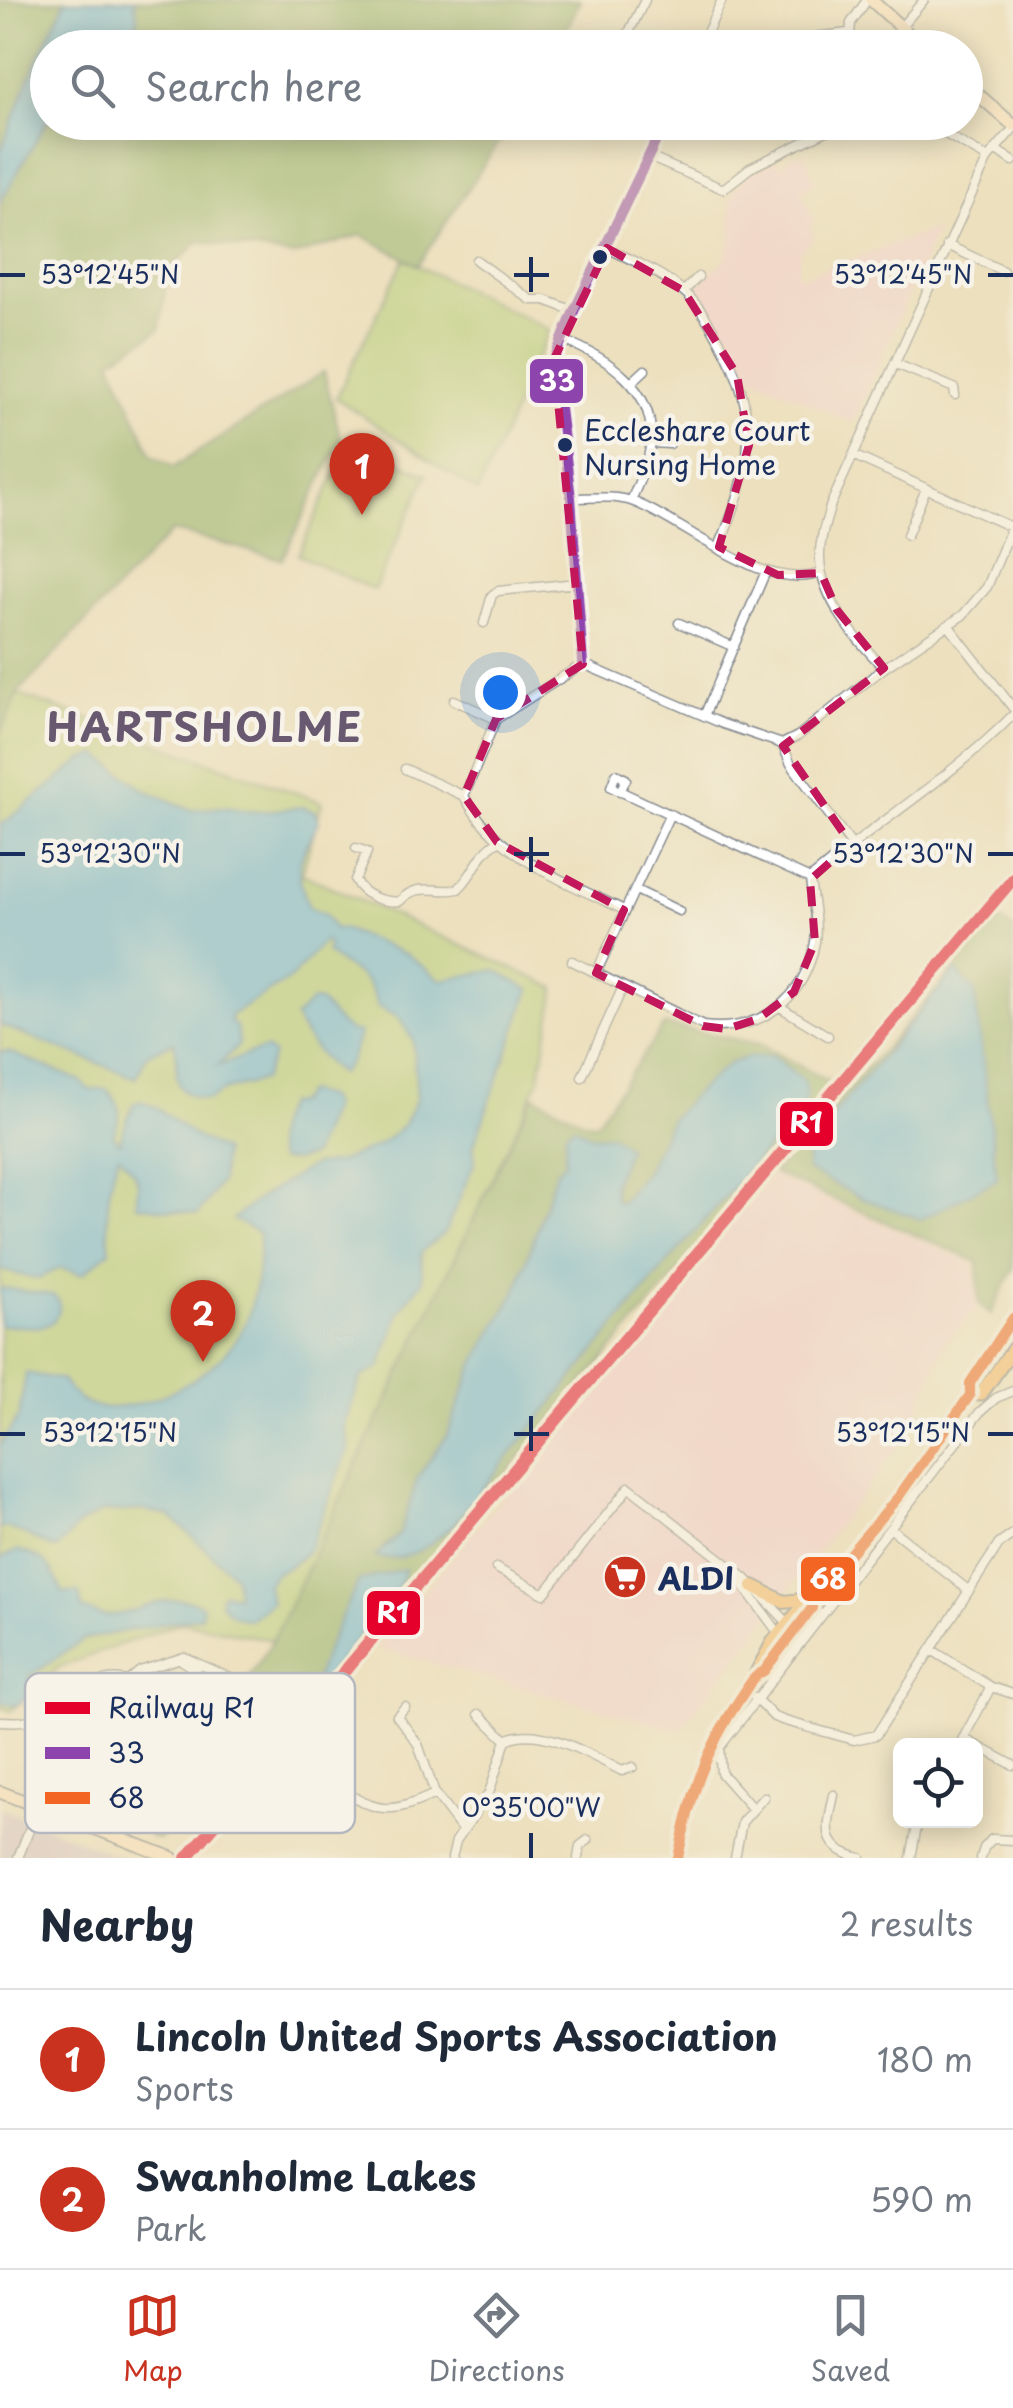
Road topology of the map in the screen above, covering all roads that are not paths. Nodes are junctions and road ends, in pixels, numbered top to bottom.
1 (645, 0) edge
2 (722, 0) edge
3 (869, 0) edge
4 (924, 0) edge
5 (900, 27) junction
6 (629, 30) edge
7 (708, 30) edge
8 (849, 30) edge
9 (903, 30) edge
10 (983, 100) edge
11 (1013, 127) edge
12 (658, 140) edge
13 (808, 140) edge
14 (957, 140) edge
15 (996, 150) junction
16 (650, 157) junction
17 (988, 158) junction
18 (1013, 161) edge
19 (723, 189) junction
20 (726, 200) dead end
21 (947, 245) junction
22 (607, 248) junction
23 (476, 260) dead end
24 (1008, 269) edge
25 (698, 277) dead end
26 (1006, 282) dead end
27 (684, 292) junction
28 (574, 311) junction
29 (561, 339) junction
30 (896, 364) junction
31 (645, 370) dead end
32 (632, 383) junction
33 (957, 389) dead end
34 (651, 443) junction
35 (670, 444) dead end
36 (854, 456) junction
37 (926, 488) junction
38 (571, 498) junction
39 (632, 501) junction
40 (1012, 526) edge
41 (906, 535) dead end
42 (720, 547) junction
43 (766, 571) junction
44 (821, 573) junction
45 (577, 582) junction
46 (484, 622) dead end
47 (679, 624) dead end
48 (948, 625) junction
49 (734, 647) junction
50 (583, 664) junction
51 (884, 668) junction
52 (454, 700) dead end
53 (1013, 711) edge
54 (704, 716) junction
55 (496, 720) junction
56 (782, 744) junction
57 (405, 769) dead end
58 (620, 792) dead end
59 (464, 796) junction
60 (669, 816) junction
61 (497, 842) junction
62 (851, 844) junction
63 (356, 848) dead end
64 (810, 879) junction
65 (636, 890) junction
66 (624, 910) junction
67 (680, 911) dead end
68 (572, 961) dead end
69 (596, 972) junction
70 (624, 987) junction
71 (780, 1007) junction
72 (828, 1036) dead end
73 (582, 1077) dead end
74 (1013, 1318) edge
75 (1013, 1335) edge
76 (1013, 1349) edge
77 (985, 1358) junction
78 (1013, 1391) edge
79 (970, 1396) junction
80 (890, 1528) junction
81 (1013, 1534) edge
82 (496, 1568) dead end
83 (738, 1573) junction
84 (753, 1586) junction
85 (968, 1590) junction
86 (812, 1598) junction
87 (787, 1632) junction
88 (932, 1650) junction
89 (180, 1659) junction
90 (138, 1673) edge
91 (198, 1673) edge
92 (220, 1673) edge
93 (992, 1687) junction
94 (1013, 1694) edge
95 (755, 1698) junction
96 (406, 1707) dead end
97 (480, 1714) dead end
98 (963, 1738) edge
99 (506, 1740) junction
100 (983, 1752) edge
101 (1013, 1765) edge
102 (632, 1767) dead end
103 (622, 1770) junction
104 (624, 1782) dead end
105 (0, 1792) edge
106 (436, 1794) junction
107 (355, 1795) edge
108 (834, 1795) dead end
109 (764, 1797) dead end
110 (25, 1803) edge
111 (752, 1808) junction
112 (917, 1828) edge
113 (463, 1831) junction
114 (28, 1833) edge
115 (105, 1833) edge
116 (574, 1834) dead end
117 (1013, 1840) edge
118 (18, 1858) edge
119 (172, 1858) edge
120 (452, 1858) edge
121 (578, 1858) edge
122 (678, 1858) edge
123 (735, 1858) edge
124 (861, 1858) edge
125 (911, 1858) edge
126 (981, 1858) edge

1 - 6 street
2 - 7 street
3 - 5 main road
3 - 8 street
4 - 5 street
5 - 9 main road
10 - 11 main road
11 - 15 street
12 - 16 street
13 - 19 street
14 - 17 street
15 - 17 street
15 - 18 street
16 - 19 street
16 - 22 street
17 - 21 street
19 - 20 street
21 - 24 street
21 - 30 street
22 - 27 street
22 - 28 street
23 - 28 street
24 - 26 street
25 - 27 street
27 - 42 street
28 - 29 street
29 - 32 street
29 - 38 street
30 - 33 street
30 - 36 street
31 - 32 street
32 - 34 street
34 - 35 street
34 - 39 street
36 - 37 street
36 - 44 street
37 - 40 street
37 - 41 street
38 - 39 street
38 - 45 street
39 - 42 street
40 - 48 street
42 - 43 street
43 - 44 street
43 - 49 street
44 - 51 street
45 - 46 street
45 - 50 street
47 - 49 street
48 - 51 street
48 - 53 street
49 - 54 street
50 - 54 street
50 - 55 street
51 - 56 street
52 - 55 street
53 - 62 street
54 - 56 street
55 - 59 street
56 - 62 street
57 - 59 street
58 - 60 street
59 - 61 street
60 - 64 street
60 - 65 street
61 - 63 street
61 - 66 street
62 - 64 street
64 - 71 street
65 - 66 street
65 - 67 street
66 - 69 street
68 - 69 street
69 - 70 street
70 - 71 street
70 - 73 street
71 - 72 street
74 - 77 main road
75 - 77 main road
76 - 79 main road
77 - 79 main road
78 - 80 street
79 - 86 main road
80 - 85 street
80 - 95 street
81 - 85 street
82 - 83 street
83 - 84 street
83 - 87 street
84 - 86 main road
84 - 87 street
85 - 88 street
86 - 87 main road
87 - 122 main road
88 - 93 street
88 - 95 street
89 - 90 street
89 - 91 street
89 - 92 street
93 - 94 street
93 - 98 street
95 - 111 street
96 - 106 street
97 - 99 street
99 - 103 street
99 - 113 street
100 - 101 street
102 - 103 street
103 - 104 street
105 - 110 main road
106 - 107 street
106 - 113 street
108 - 124 street
109 - 111 street
111 - 123 street
112 - 125 street
113 - 120 street
114 - 118 street
115 - 119 main road
116 - 121 street
117 - 126 street

